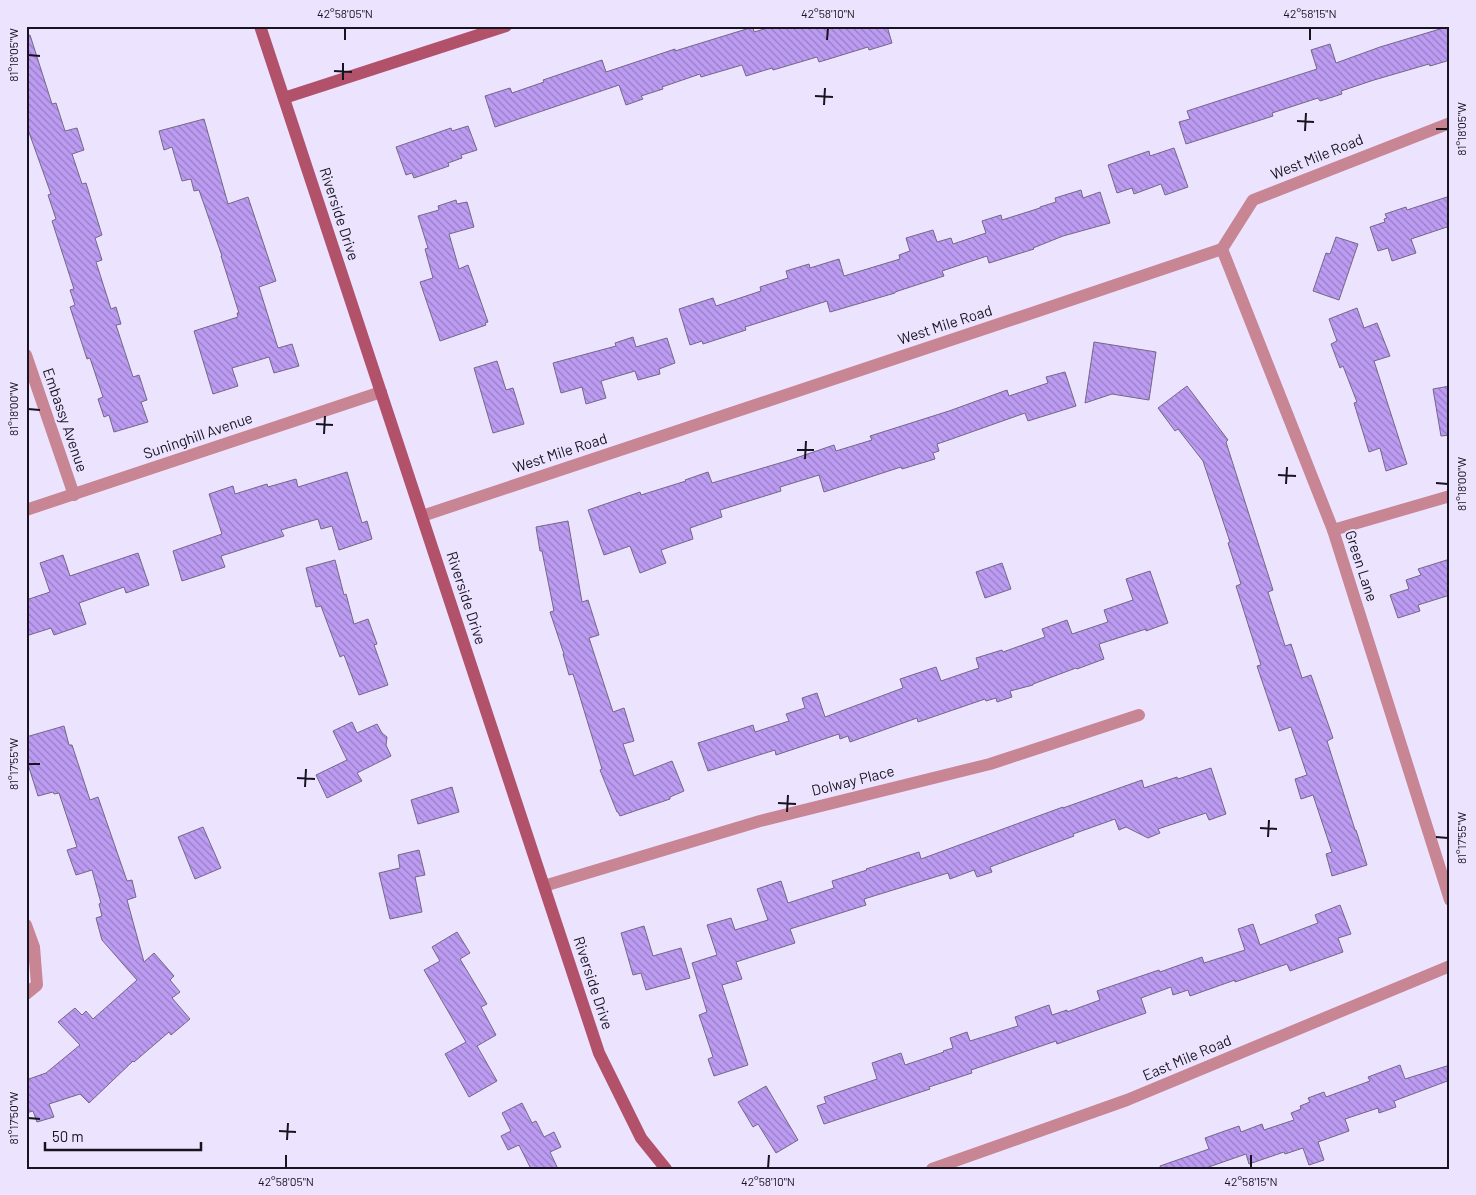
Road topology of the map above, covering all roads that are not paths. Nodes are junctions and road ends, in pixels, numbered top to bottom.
1 (260, 26) edge
2 (506, 26) edge
3 (284, 98) junction
4 (1450, 123) edge
5 (1222, 249) junction
6 (26, 355) edge
7 (381, 392) junction
8 (74, 495) junction
9 (1450, 496) edge
10 (26, 510) edge
11 (422, 516) junction
12 (1333, 530) junction
13 (1139, 714) dead end
14 (544, 886) junction
15 (1450, 900) edge
16 (26, 925) edge
17 (1450, 966) edge
18 (26, 994) edge
19 (666, 1169) edge
20 (932, 1169) edge

1 - 3 main road, Riverside Drive
2 - 3 main road
3 - 7 main road, Riverside Drive
4 - 5 street, West Mile Road
5 - 11 street, West Mile Road
5 - 12 street, Green Lane
6 - 8 street, Embassy Avenue
7 - 8 street, Suninghill Avenue
7 - 11 main road, Riverside Drive
8 - 10 street, Suninghill Avenue
9 - 12 street
11 - 14 main road, Riverside Drive
12 - 15 street, Green Lane
13 - 14 street, Dolway Place
14 - 19 main road, Riverside Drive
16 - 18 street
17 - 20 street, East Mile Road

